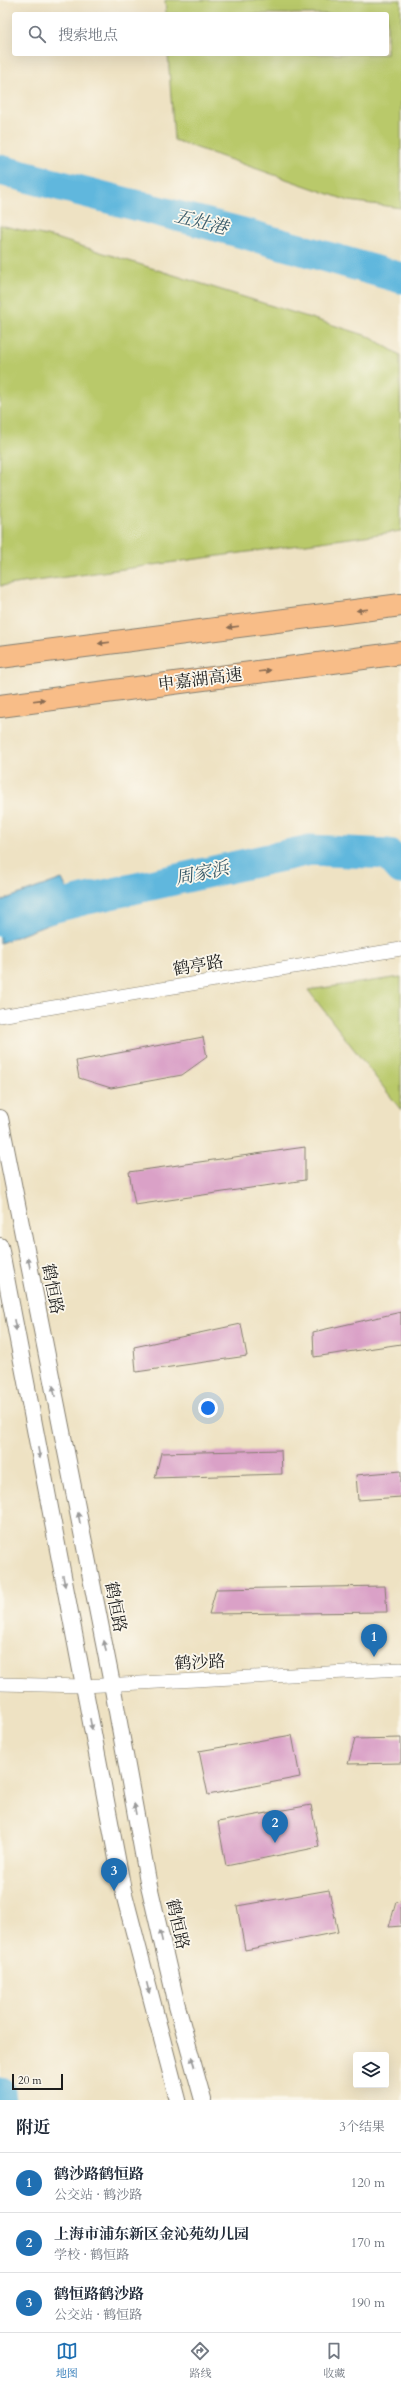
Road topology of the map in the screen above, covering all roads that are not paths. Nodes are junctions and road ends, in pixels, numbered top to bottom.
1 (401, 605) edge
2 (401, 653) edge
3 (0, 658) edge
4 (0, 706) edge
5 (401, 949) edge
6 (0, 1016) edge
7 (0, 1118) edge
8 (0, 1246) edge
9 (401, 1669) edge
10 (0, 1684) edge
11 (112, 1684) junction
12 (84, 1686) junction
13 (178, 2100) edge
14 (203, 2100) edge

1 -> 3 highway
4 -> 2 highway, 申嘉湖高速
5 - 6 street, 鹤亭路
11 -> 7 street, 鹤恒路
8 -> 12 street
9 - 11 street, 鹤沙路
10 - 12 street, 鹤沙路
11 - 12 street, 鹤沙路
14 -> 11 street, 鹤恒路
12 -> 13 street

